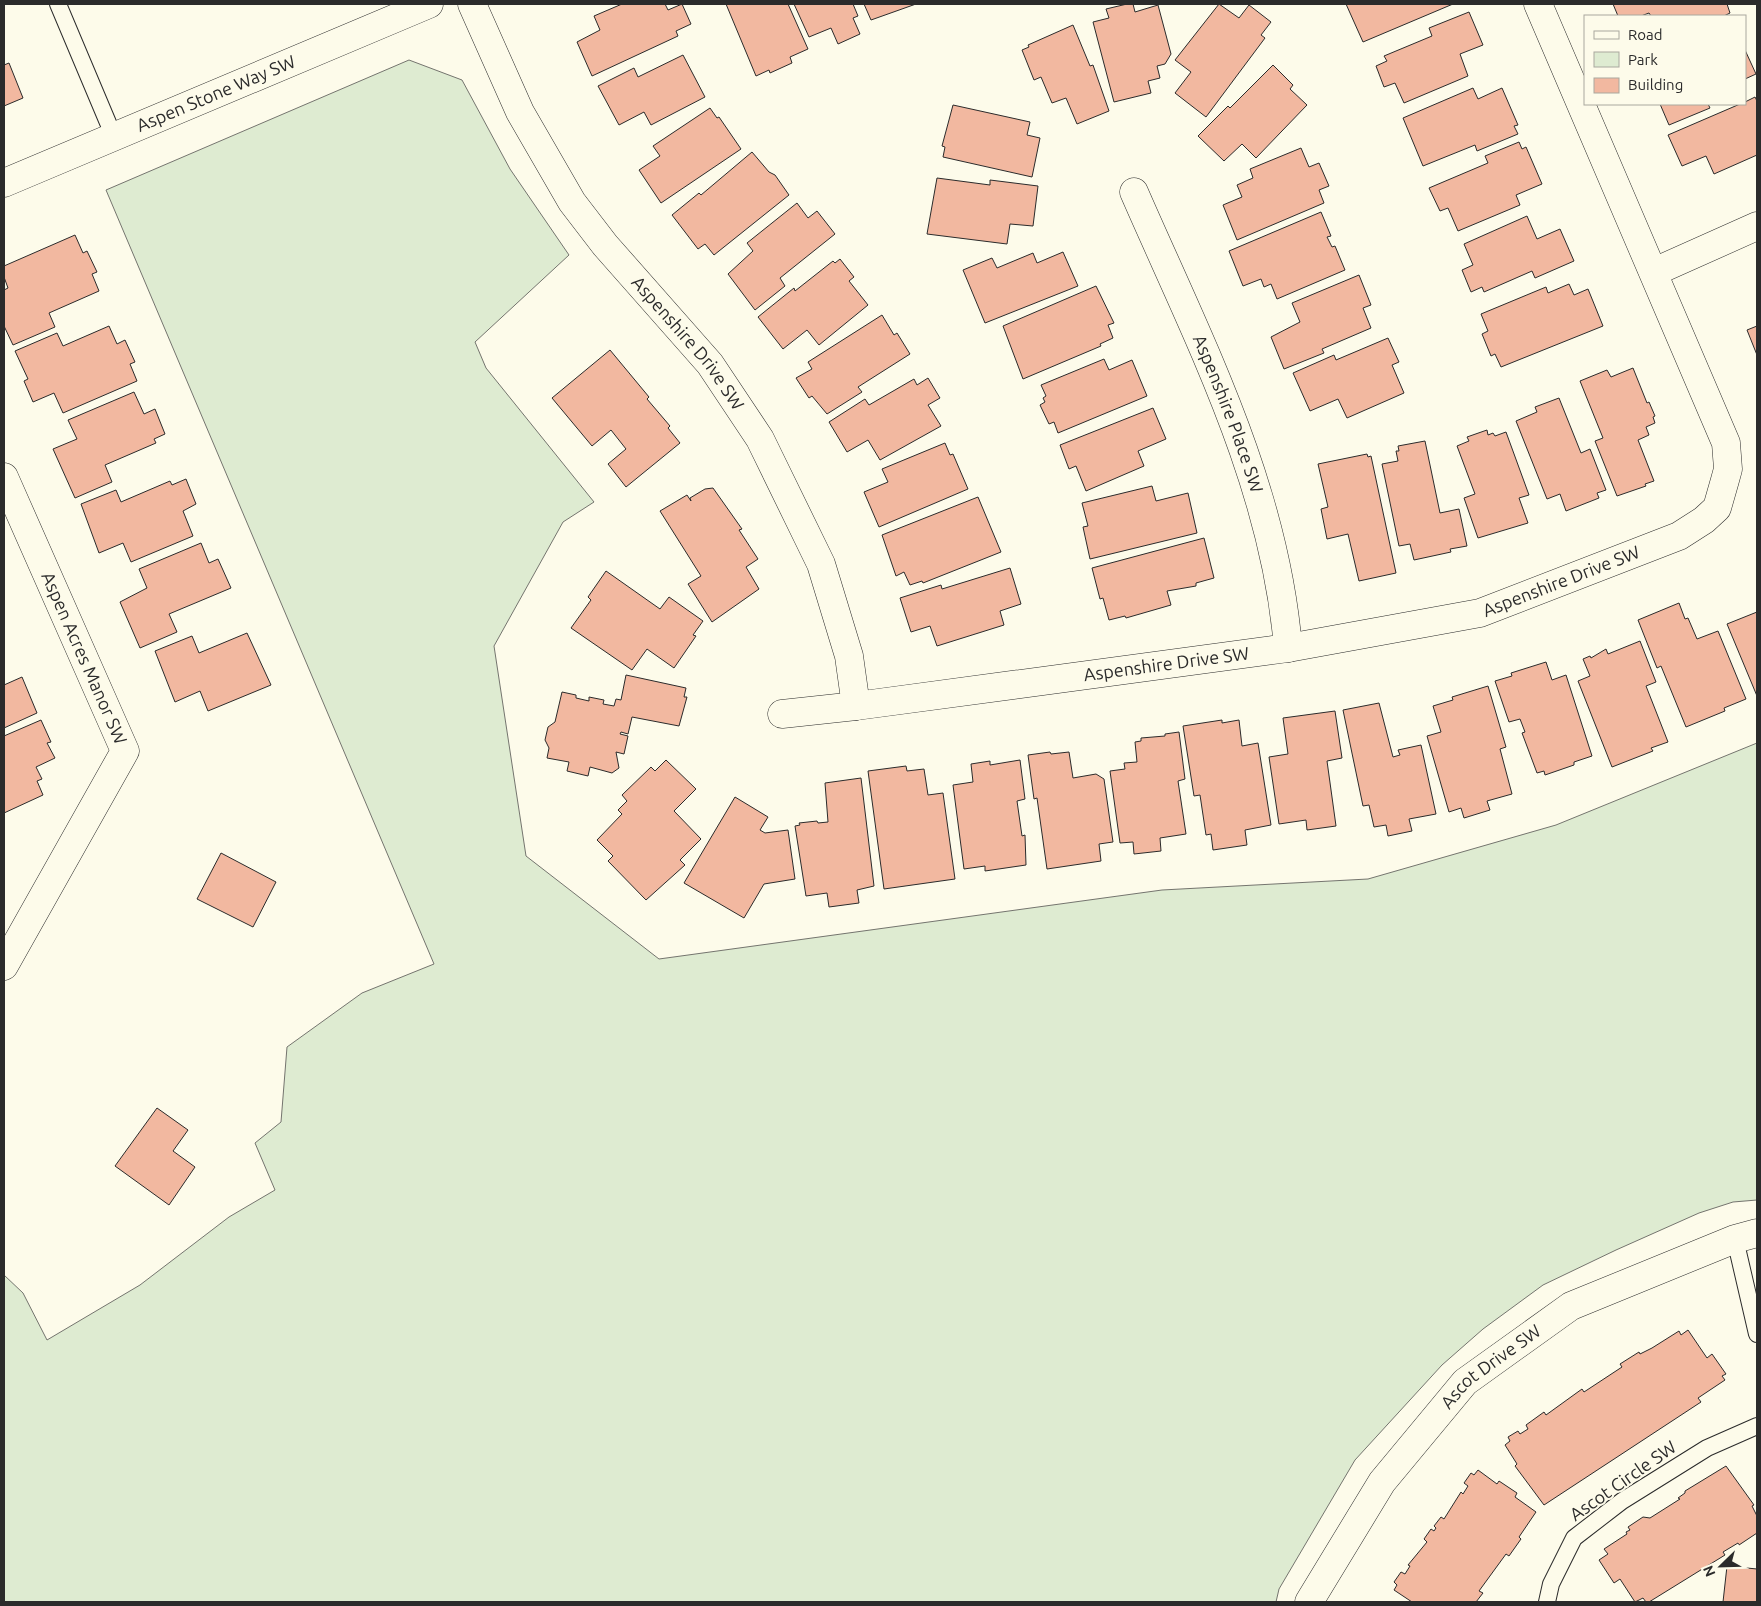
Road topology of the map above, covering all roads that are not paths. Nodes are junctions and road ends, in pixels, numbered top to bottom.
1 (58, 4) edge
2 (429, 4) edge
3 (472, 4) edge
4 (1538, 4) edge
5 (114, 137) junction
6 (4, 183) edge
7 (1134, 192) dead end
8 (1757, 226) edge
9 (1654, 272) junction
10 (4, 477) edge
11 (1288, 648) junction
12 (856, 706) junction
13 (782, 714) dead end
14 (4, 966) edge
15 (1746, 1236) edge
16 (1757, 1334) edge
17 (1757, 1426) edge
18 (1309, 1602) edge
19 (1547, 1602) edge

1 - 5 lane
2 - 5 street, Aspen Stone Way SW
3 - 12 street, Aspenshire Drive SW
4 - 9 street, Aspenshire Drive SW
5 - 6 street, Aspen Stone Way SW
7 - 11 street, Aspenshire Place SW
8 - 9 street
9 - 11 street, Aspenshire Drive SW
10 - 14 street, Aspen Acres Manor SW
11 - 12 street, Aspenshire Drive SW
12 - 13 street, Aspenshire Drive SW
15 - 16 lane
15 - 18 street, Ascot Drive SW
17 - 19 lane, Ascot Circle SW

